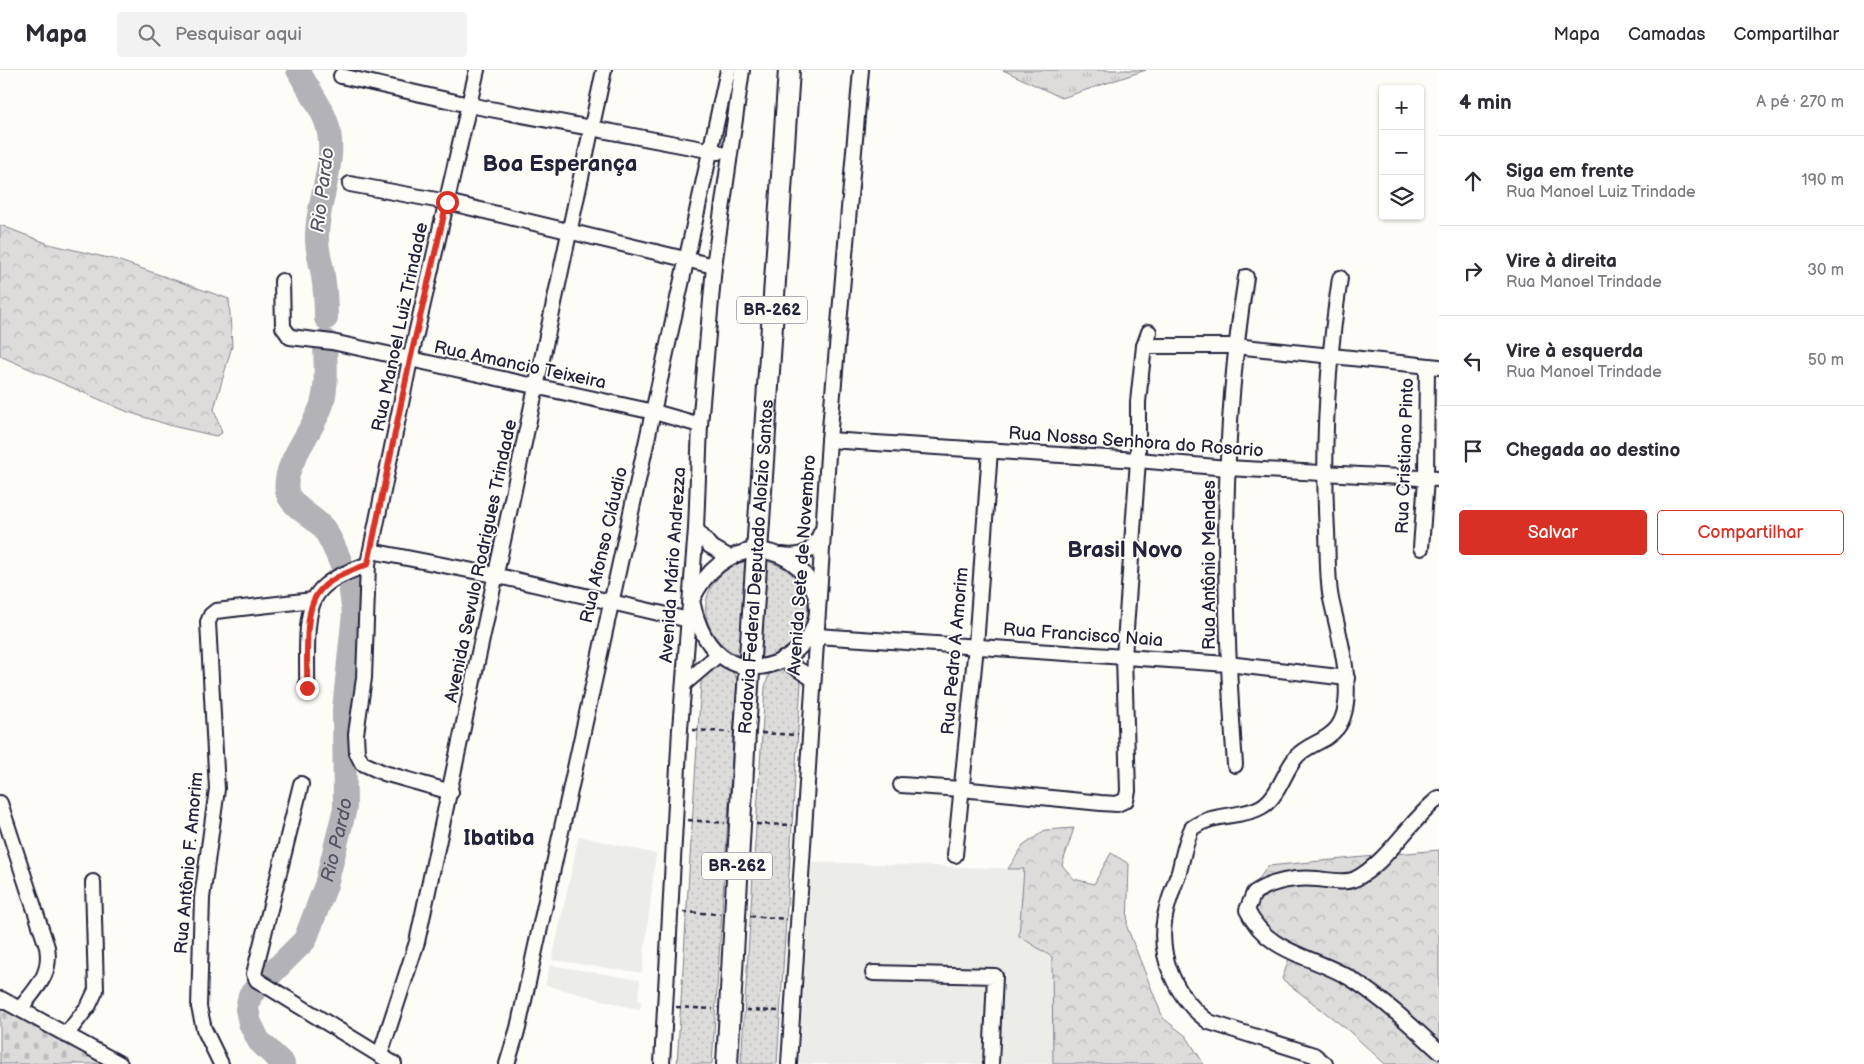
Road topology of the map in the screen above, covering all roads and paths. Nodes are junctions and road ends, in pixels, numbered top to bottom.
1 (477, 70) edge
2 (604, 70) edge
3 (728, 70) edge
4 (742, 70) edge
5 (789, 70) edge
6 (861, 70) edge
7 (341, 76) dead end
8 (469, 105) junction
9 (591, 128) junction
10 (710, 150) junction
11 (729, 154) junction
12 (350, 184) dead end
13 (447, 202) junction
14 (570, 231) junction
15 (686, 259) junction
16 (714, 266) junction
17 (1246, 277) dead end
18 (1340, 278) dead end
19 (282, 281) dead end
20 (1149, 332) dead end
21 (1144, 346) junction
22 (1235, 346) junction
23 (1329, 354) junction
24 (410, 360) junction
25 (1433, 367) edge
26 (537, 388) junction
27 (654, 412) junction
28 (700, 425) junction
29 (829, 440) junction
30 (990, 450) junction
31 (1138, 460) junction
32 (1227, 468) junction
33 (1324, 473) junction
34 (1433, 479) edge
35 (824, 522) junction
36 (696, 529) junction
37 (1420, 548) dead end
38 (757, 550) junction
39 (778, 554) junction
40 (729, 557) junction
41 (362, 563) junction
42 (494, 574) junction
43 (313, 600) junction
44 (692, 600) junction
45 (610, 602) junction
46 (818, 614) junction
47 (689, 620) junction
48 (817, 636) junction
49 (976, 646) junction
50 (719, 654) junction
51 (1124, 657) junction
52 (782, 659) junction
53 (1228, 664) junction
54 (750, 668) junction
55 (1347, 678) junction
56 (813, 679) junction
57 (684, 684) junction
58 (307, 688) dead end
59 (1236, 765) dead end
60 (301, 784) dead end
61 (901, 785) dead end
62 (961, 789) junction
63 (451, 792) junction
64 (1439, 798) edge
65 (0, 803) edge
66 (954, 855) dead end
67 (93, 882) dead end
68 (872, 973) dead end
69 (0, 998) edge
70 (20, 1009) junction
71 (66, 1035) junction
72 (1439, 1051) edge
73 (380, 1056) junction
74 (120, 1064) edge
75 (221, 1064) edge
76 (394, 1064) edge
77 (507, 1064) edge
78 (662, 1064) edge
79 (727, 1064) edge
80 (789, 1064) edge
81 (991, 1064) edge
82 (1324, 1064) edge

1 - 8 street, Rua Manoel Luiz Trindade
2 - 9 street, Avenida Sevulo Rodrigues Trindade
3 - 10 street, Rua Afonso Cláudio
4 - 11 street, Avenida Mário Andrezza
5 - 38 highway, Rodovia Federal Deputado Aloízio Santos / BR-262
6 - 29 street, Avenida Sete de Novembro
7 - 8 street
8 - 9 street
8 - 13 street, Rua Manoel Luiz Trindade
9 - 10 street
9 - 14 street, Avenida Sevulo Rodrigues Trindade
10 - 11 street
10 - 15 street, Rua Afonso Cláudio
11 - 16 street, Avenida Mário Andrezza
12 - 13 street
13 - 14 street
13 - 24 street, Rua Manoel Luiz Trindade
14 - 15 street
14 - 26 street, Avenida Sevulo Rodrigues Trindade
15 - 16 street
15 - 27 street, Rua Afonso Cláudio
16 - 28 street, Avenida Mário Andrezza
17 - 22 street, Rua Antônio Mendes
18 - 23 street
19 - 24 street, Rua Amancio Teixeira
20 - 21 street
21 - 22 street
21 - 31 street
22 - 23 street
22 - 32 street, Rua Antônio Mendes
23 - 25 street
23 - 33 street
24 - 26 street, Rua Amancio Teixeira
24 - 41 street, Rua Manoel Luiz Trindade
25 - 34 street, Rua Cristiano Pinto
26 - 27 street, Rua Amancio Teixeira
26 - 42 street, Avenida Sevulo Rodrigues Trindade
27 - 28 street, Rua Amancio Teixeira
27 - 45 street, Rua Afonso Cláudio
28 - 36 street, Avenida Mário Andrezza
29 - 30 street, Rua Nossa Senhora do Rosario
29 - 35 street, Avenida Sete de Novembro
30 - 31 street, Rua Nossa Senhora do Rosario
30 - 49 street, Rua Pedro A Amorim
31 - 32 street, Rua Nossa Senhora do Rosario
31 - 51 street
32 - 33 street, Rua Nossa Senhora do Rosario
32 - 53 street, Rua Antônio Mendes
33 - 34 street, Rua Nossa Senhora do Rosario
33 - 55 street
34 - 37 street, Rua Cristiano Pinto
35 - 39 street
35 - 46 street, Avenida Sete de Novembro
36 - 40 street
36 - 44 street, Avenida Mário Andrezza
38 - 39 street
38 - 40 street
38 - 54 highway, Rodovia Federal Deputado Aloízio Santos / BR-262
39 - 46 street
40 - 44 street
41 - 42 street
41 - 43 street
41 - 63 street, Rua Manoel Luiz Trindade
42 - 45 street
42 - 63 street, Avenida Sevulo Rodrigues Trindade
43 - 58 street
43 - 75 street, Rua Antônio F. Amorim
44 - 47 street, Avenida Mário Andrezza
44 - 50 street
45 - 47 street
45 - 77 street, Rua Afonso Cláudio
46 - 48 street, Avenida Sete de Novembro
46 - 52 street
47 - 57 street, Avenida Mário Andrezza
48 - 49 street, Rua Francisco Naia
48 - 56 street, Avenida Sete de Novembro
49 - 51 street, Rua Francisco Naia
49 - 62 street, Rua Pedro A Amorim
50 - 54 street
50 - 57 street
51 - 53 street, Rua Francisco Naia
51 - 62 street
52 - 54 street
52 - 56 street
53 - 55 street, Rua Francisco Naia
53 - 59 street, Rua Antônio Mendes
54 - 79 highway, Rodovia Federal Deputado Aloízio Santos / BR-262
55 - 82 street
56 - 80 street, Avenida Sete de Novembro
57 - 78 street, Avenida Mário Andrezza
60 - 73 street
61 - 62 street
62 - 66 street, Rua Pedro A Amorim
63 - 73 street, Avenida Sevulo Rodrigues Trindade
64 - 72 street
65 - 70 street
67 - 71 street
68 - 81 street
69 - 70 street
70 - 71 street
71 - 74 street
73 - 76 street

